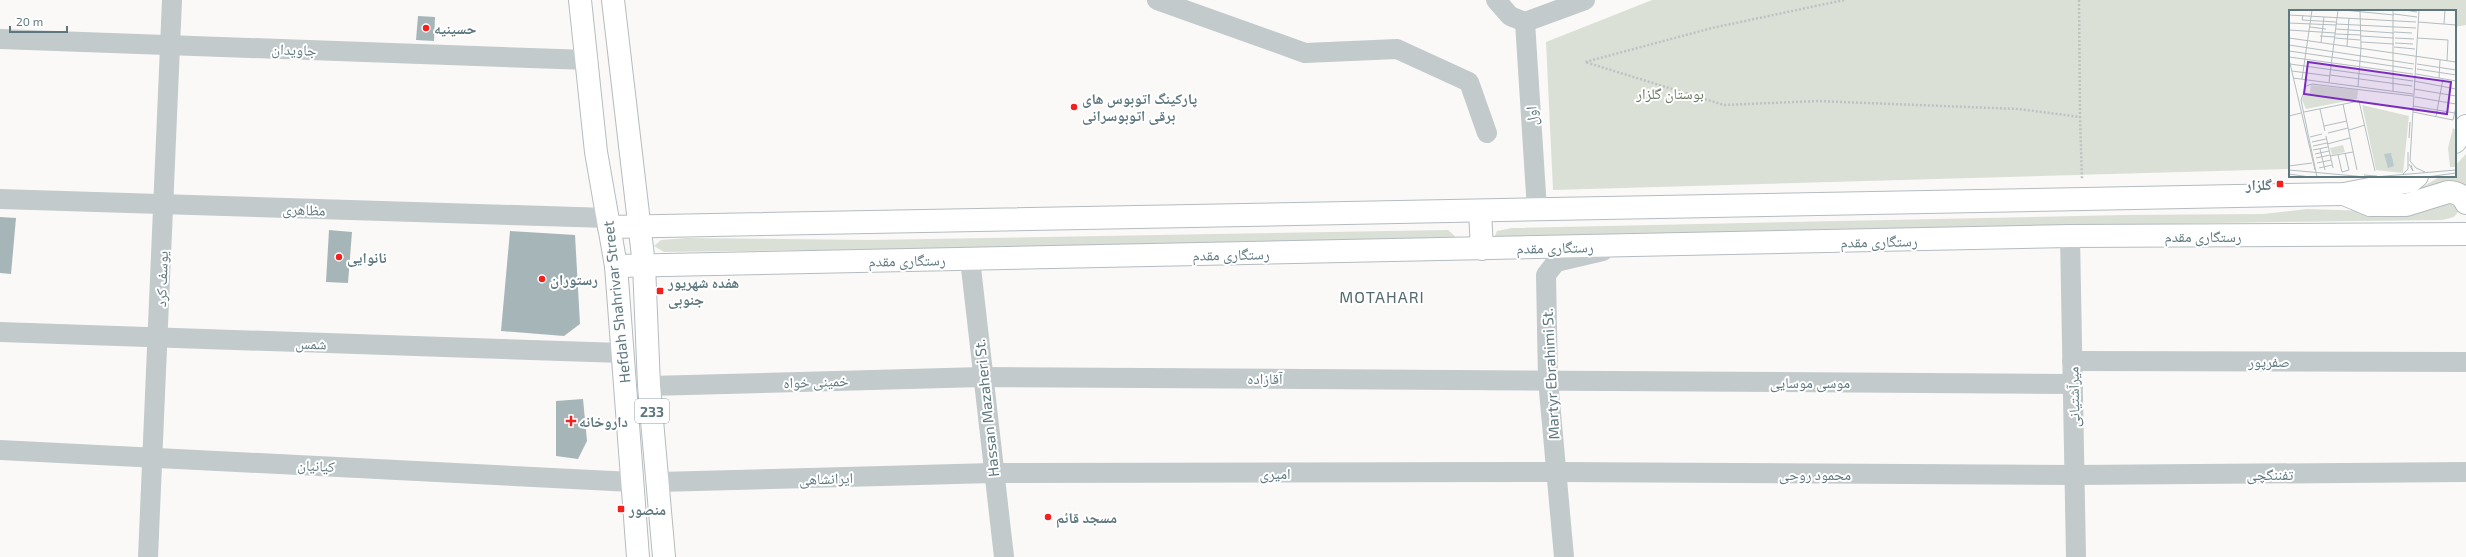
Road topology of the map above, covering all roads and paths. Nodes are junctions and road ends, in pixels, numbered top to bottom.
1 (172, 0) edge
2 (580, 0) edge
3 (613, 0) edge
4 (1157, 0) edge
5 (1496, 0) edge
6 (1585, 0) edge
7 (1844, 0) edge
8 (2079, 0) edge
9 (1525, 22) junction
10 (0, 39) edge
11 (170, 45) junction
12 (588, 60) junction
13 (2080, 117) junction
14 (2466, 126) edge
15 (1486, 133) dead end
16 (2456, 141) edge
17 (2416, 177) edge
18 (2344, 194) junction
19 (0, 199) edge
20 (2082, 200) junction
21 (2466, 203) edge
22 (164, 204) junction
23 (1537, 210) junction
24 (1480, 211) junction
25 (2466, 214) edge
26 (608, 222) junction
27 (639, 226) junction
28 (2466, 234) edge
29 (2371, 235) junction
30 (2070, 236) junction
31 (1622, 246) junction
32 (1482, 248) junction
33 (970, 259) junction
34 (644, 265) junction
35 (616, 266) junction
36 (0, 332) edge
37 (158, 338) junction
38 (622, 353) junction
39 (2072, 361) junction
40 (2466, 362) edge
41 (982, 377) junction
42 (1548, 380) junction
43 (2073, 384) junction
44 (649, 386) junction
45 (0, 450) edge
46 (151, 456) junction
47 (1557, 472) junction
48 (2466, 472) edge
49 (993, 473) junction
50 (2074, 475) junction
51 (632, 482) junction
52 (658, 482) junction
53 (148, 557) edge
54 (638, 557) edge
55 (664, 557) edge
56 (1004, 557) edge
57 (1564, 557) edge
58 (2076, 557) edge

1 - 11 street, یوسف کرد
2 - 12 main road, Hefdah Shahrivar Street / 233
3 - 27 main road, Hefdah Shahrivar Street / 233
4 - 15 street
5 - 9 street
6 - 9 street
7 - 13 path
8 - 13 path
9 - 23 street, اول
10 - 11 street, جاویدان
11 - 12 street, جاویدان
11 - 22 street, یوسف کرد
12 - 26 main road, Hefdah Shahrivar Street / 233
13 - 20 path
14 - 16 main road
17 - 18 main road
18 - 20 main road
18 - 21 main road
19 - 22 street, مظاهری
20 - 23 main road
22 - 26 street, مظاهری
22 - 37 street, یوسف کرد
23 - 24 main road
24 - 27 main road
24 - 32 main road
25 - 29 main road
26 - 27 main road
26 - 35 main road, Hefdah Shahrivar Street / 233
27 - 34 main road, Hefdah Shahrivar Street / 233
28 - 29 main road, رستگاری مقدم
29 - 30 main road, رستگاری مقدم
30 - 31 main road, رستگاری مقدم
30 - 39 street, میرآشتیانی
31 - 32 main road, رستگاری مقدم
31 - 42 street, Martyr Ebrahimi St.
32 - 33 main road, رستگاری مقدم
33 - 34 main road, رستگاری مقدم
33 - 41 street, Hassan Mazaheri St.
34 - 35 main road, رستگاری مقدم
34 - 44 main road, Hefdah Shahrivar Street / 233
35 - 38 main road, Hefdah Shahrivar Street / 233
36 - 37 street, شمس
37 - 38 street, شمس
37 - 46 street, یوسف کرد
38 - 51 main road, Hefdah Shahrivar Street / 233
39 - 40 street, صفرپور
39 - 43 street, میرآشتیانی
41 - 42 street, آقازاده
41 - 44 street, خمینی خواه
41 - 49 street, Hassan Mazaheri St.
42 - 43 street, موسی موسایی
42 - 47 street, Martyr Ebrahimi St.
43 - 50 street, میرآشتیانی
44 - 52 main road, Hefdah Shahrivar Street / 233
45 - 46 street, کیانیان
46 - 51 street, کیانیان
46 - 53 street, یوسف کرد
47 - 49 street, امیری
47 - 50 street, محمود روحی
47 - 57 street, Martyr Ebrahimi St.
48 - 50 street, تفننگچی
49 - 52 street, ایرانشاهی
49 - 56 street, Hassan Mazaheri St.
50 - 58 street, میرآشتیانی
51 - 54 main road, Hefdah Shahrivar Street / 233
52 - 55 main road, Hefdah Shahrivar Street / 233

